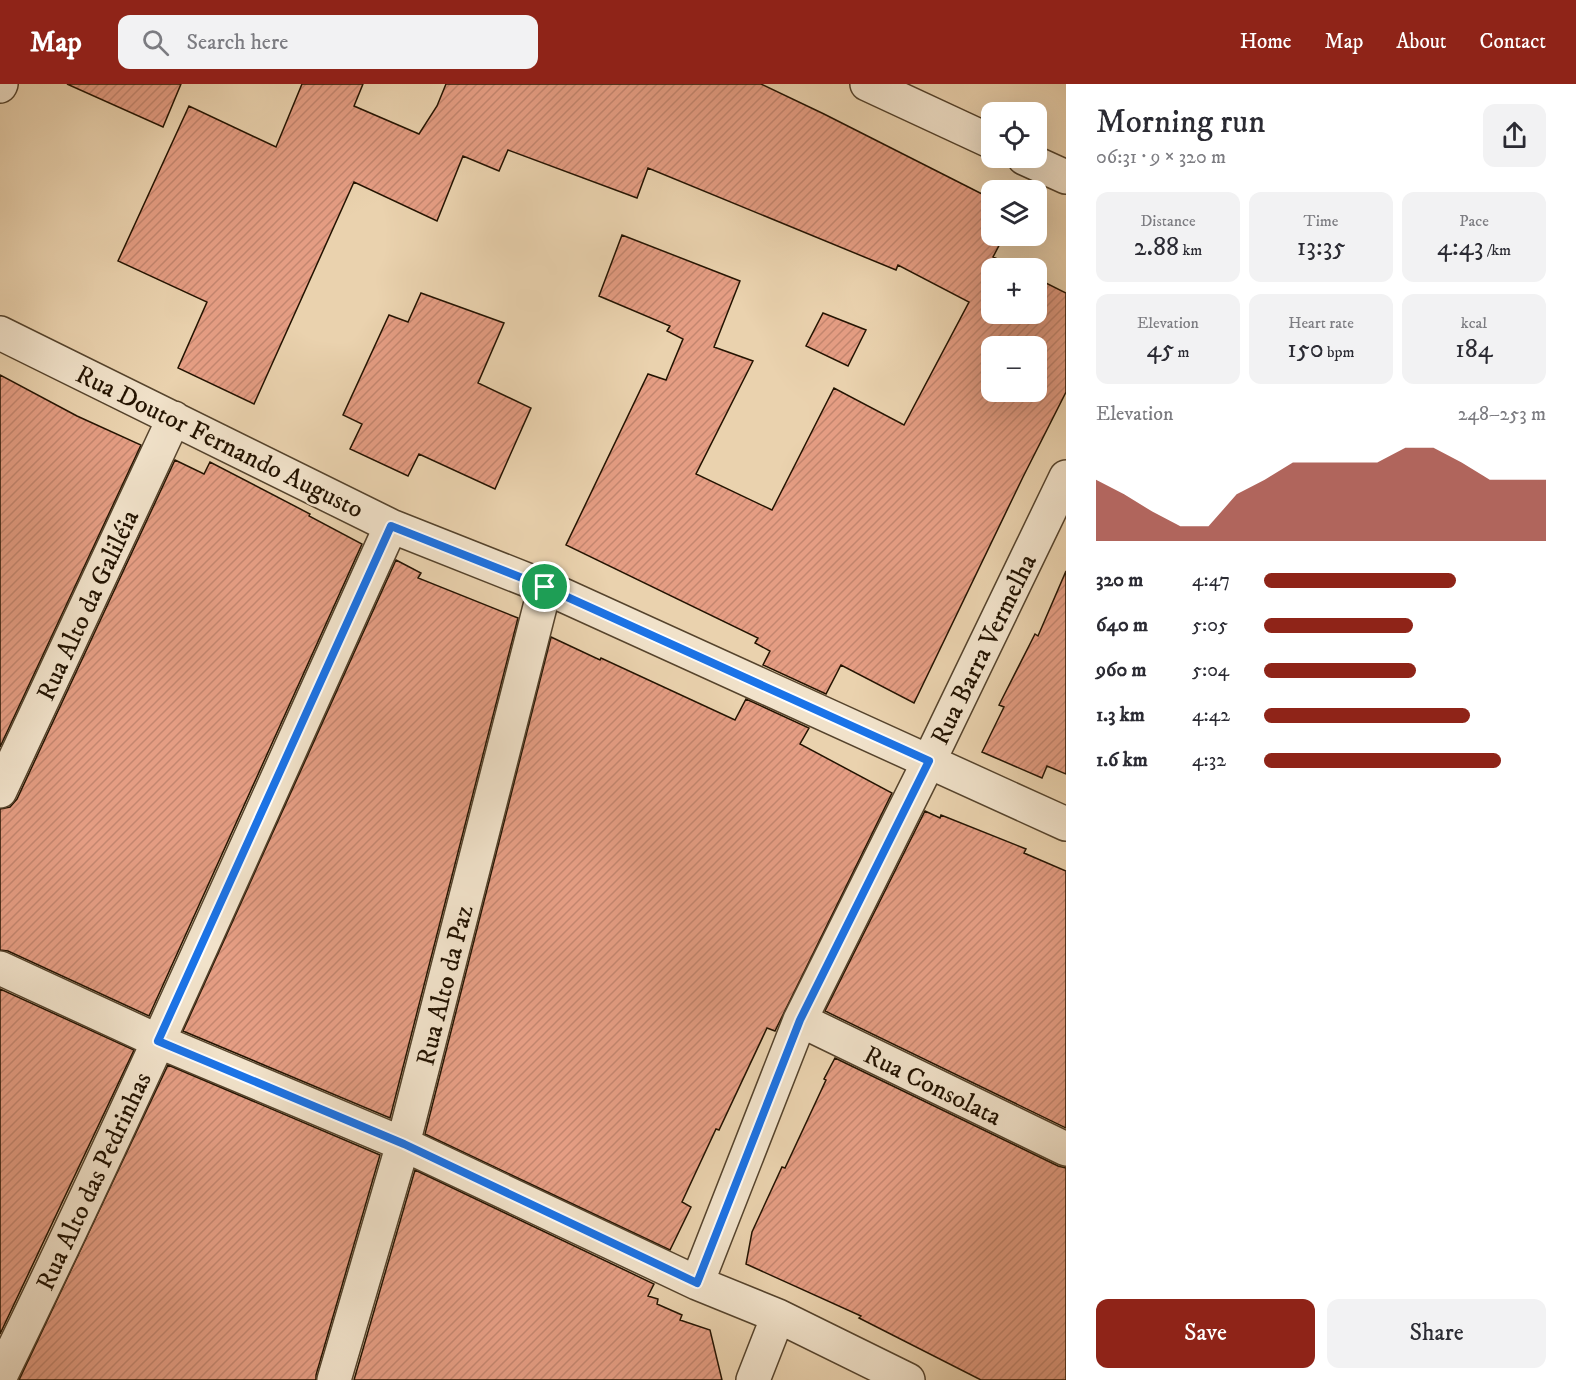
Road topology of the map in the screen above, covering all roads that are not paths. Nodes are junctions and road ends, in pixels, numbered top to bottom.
1 (867, 84) edge
2 (981, 137) edge
3 (1046, 168) edge
4 (1066, 177) edge
5 (0, 333) edge
6 (174, 418) junction
7 (1066, 477) edge
8 (391, 526) junction
9 (545, 587) junction
10 (929, 761) junction
11 (0, 791) edge
12 (1066, 824) edge
13 (0, 968) edge
14 (800, 1020) junction
15 (158, 1041) junction
16 (404, 1144) junction
17 (1066, 1149) edge
18 (697, 1283) junction
19 (778, 1316) junction
20 (0, 1377) edge
21 (334, 1380) edge
22 (753, 1380) edge
23 (908, 1380) edge

1 - 2 street
3 - 4 street
5 - 6 street, Rua Doutor Fernando Augusto
6 - 8 street, Rua Doutor Fernando Augusto
6 - 11 street, Rua Alto da Galiléia
7 - 10 street, Rua Barra Vermelha
8 - 9 street, Rua Doutor Fernando Augusto
8 - 15 street, Rua Alto das Pedrinhas
9 - 10 street, Rua Doutor Fernando Augusto
9 - 16 street, Rua Alto da Paz
10 - 12 street, Rua Doutor Fernando Augusto
10 - 14 street, Rua Barra Vermelha
13 - 15 street
14 - 17 street, Rua Consolata
14 - 18 street, Rua Barra Vermelha
15 - 16 street
15 - 20 street, Rua Alto das Pedrinhas
16 - 18 street
16 - 21 street, Rua Alto da Paz
18 - 19 street
19 - 22 street
19 - 23 street

